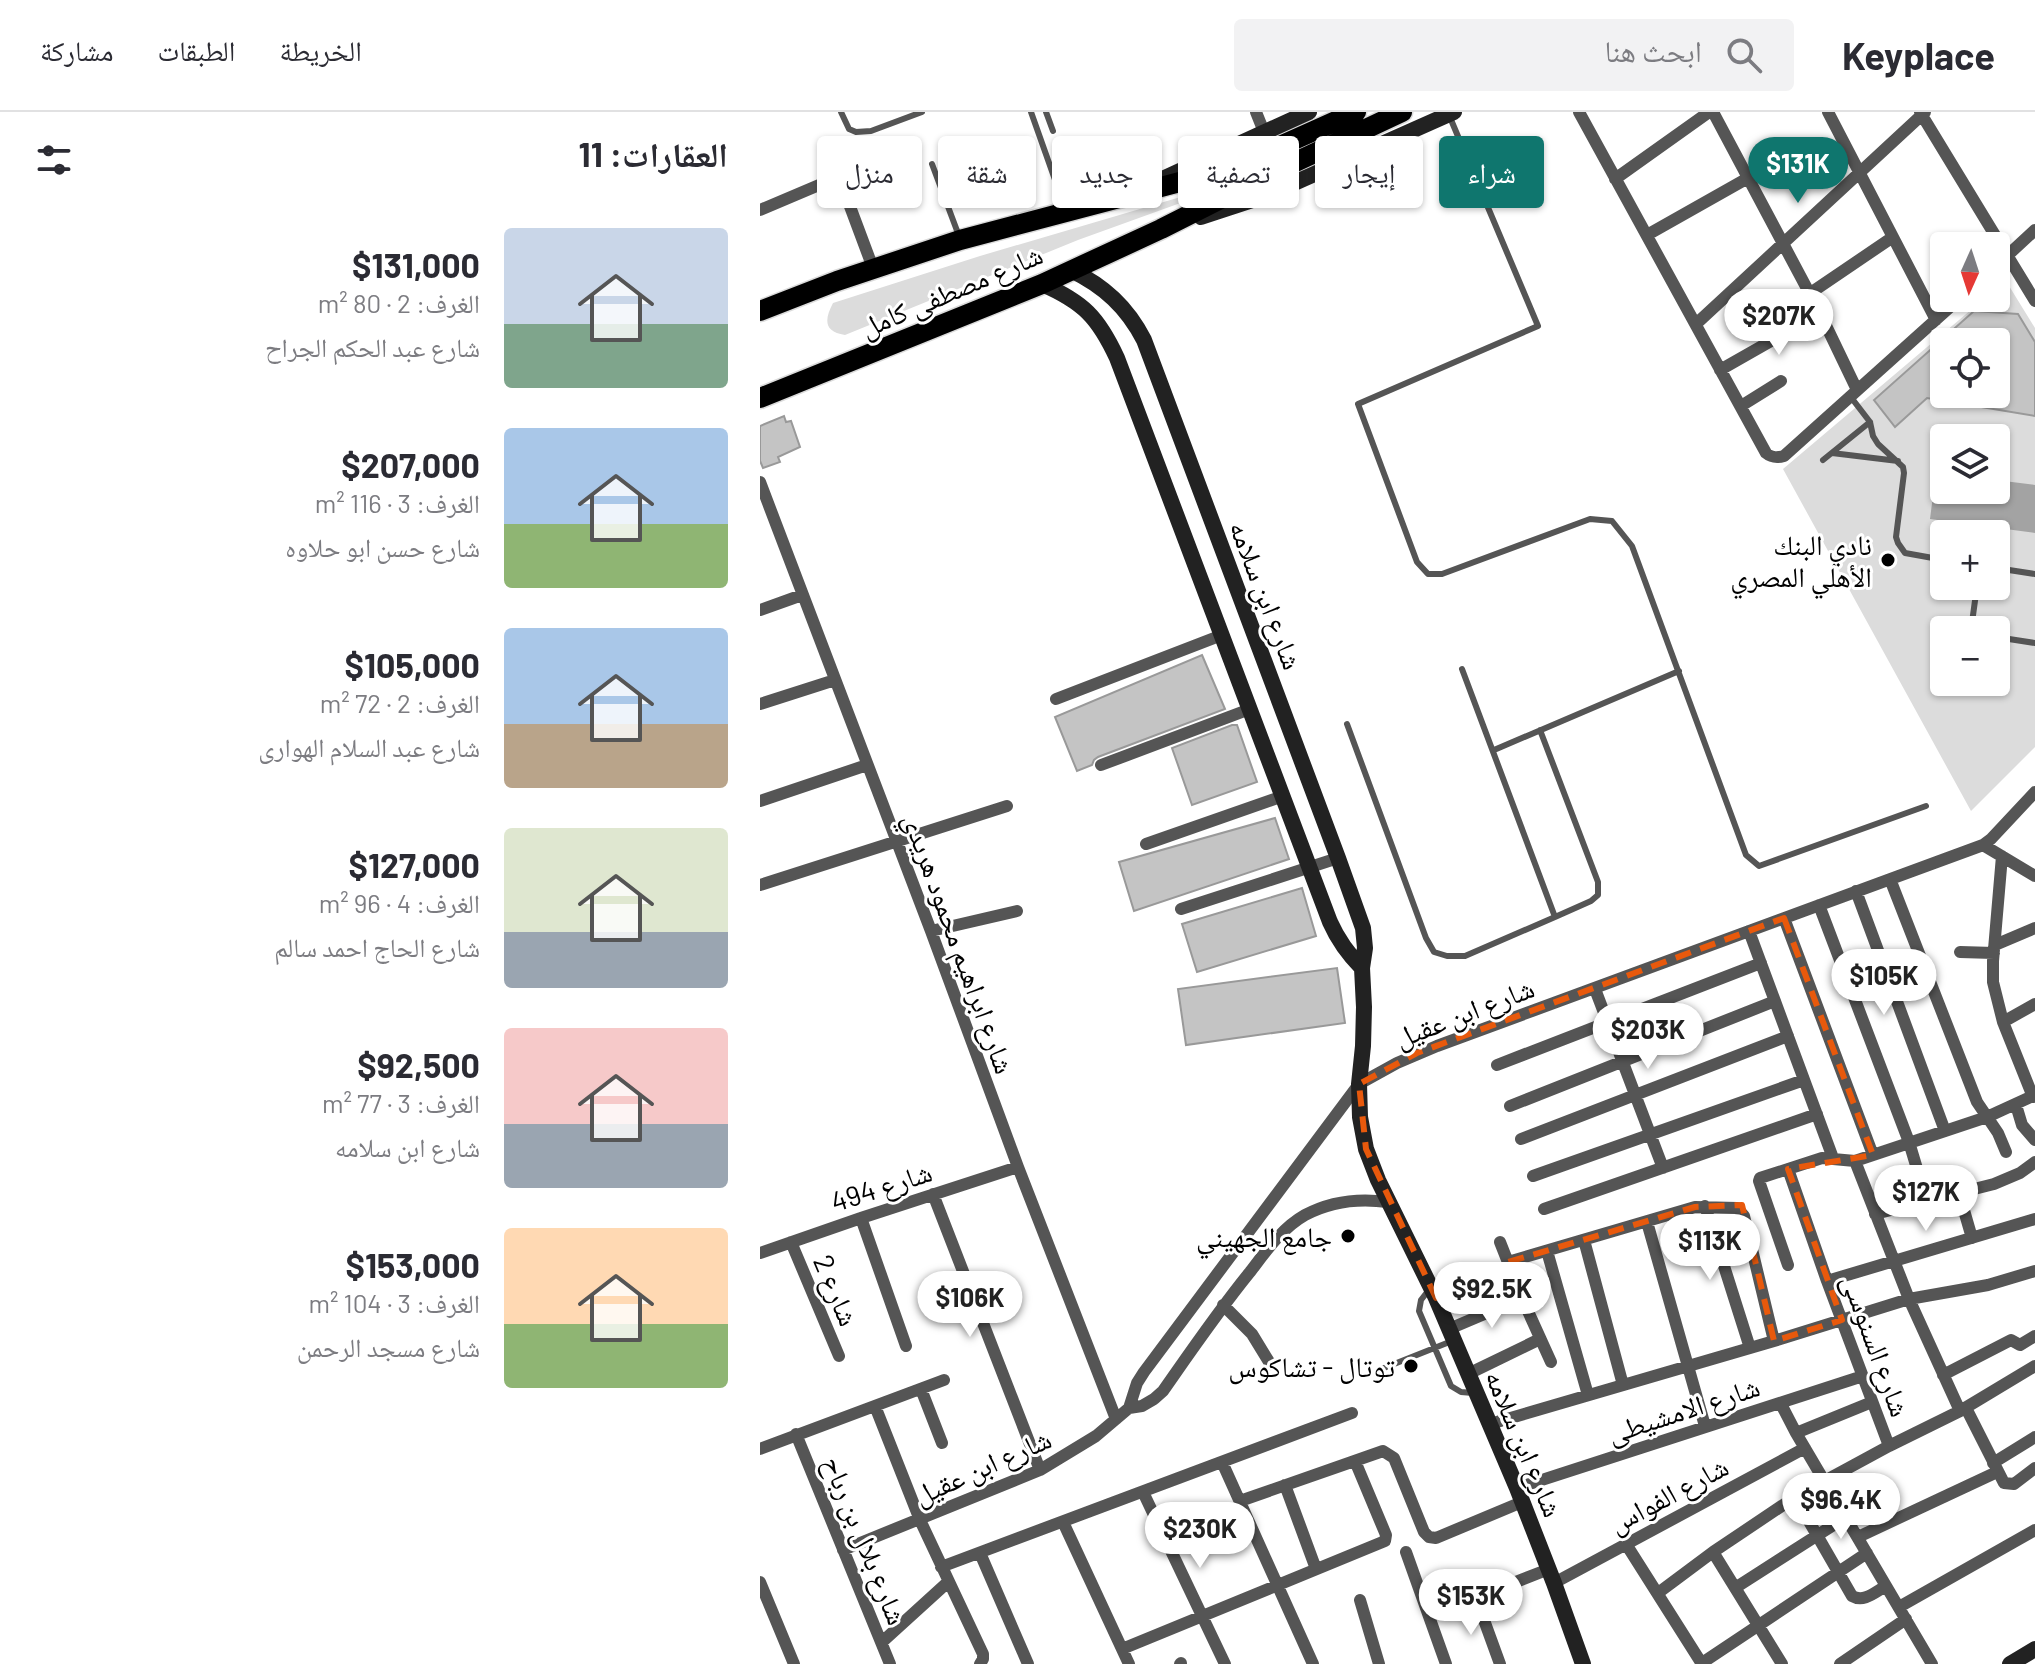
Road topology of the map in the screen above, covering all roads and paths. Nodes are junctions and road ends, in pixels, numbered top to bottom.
1 (841, 112) edge
2 (922, 112) edge
3 (1031, 112) edge
4 (1046, 112) edge
5 (1256, 112) edge
6 (1309, 112) edge
7 (1402, 112) edge
8 (1596, 112) edge
9 (1711, 112) edge
10 (1828, 112) edge
11 (1451, 113) edge
12 (1922, 113) edge
13 (1581, 116) edge
14 (1353, 120) edge
15 (1053, 131) dead end
16 (1264, 132) junction
17 (932, 164) dead end
18 (1859, 172) junction
19 (1748, 178) junction
20 (1162, 179) edge
21 (1615, 179) junction
22 (817, 186) edge
23 (1162, 187) edge
24 (851, 208) edge
25 (1079, 208) edge
26 (760, 210) edge
27 (1066, 211) junction
28 (1161, 229) junction
29 (2035, 230) edge
30 (1993, 232) edge
31 (1647, 235) junction
32 (1893, 237) junction
33 (960, 240) junction
34 (1783, 244) junction
35 (2010, 253) edge
36 (2010, 261) edge
37 (873, 268) junction
38 (1071, 270) junction
39 (1042, 284) junction
40 (1809, 294) junction
41 (2035, 301) edge
42 (760, 311) edge
43 (1945, 312) edge
44 (1820, 313) junction
45 (1936, 320) junction
46 (1696, 324) junction
47 (1720, 370) junction
48 (1781, 381) dead end
49 (1854, 393) junction
50 (760, 398) edge
51 (1741, 406) junction
52 (1870, 422) junction
53 (1832, 453) junction
54 (1823, 460) dead end
55 (1898, 461) junction
56 (760, 482) edge
57 (765, 514) edge
58 (1930, 558) edge
59 (2010, 570) edge
60 (2035, 574) edge
61 (802, 595) junction
62 (760, 610) edge
63 (1222, 635) junction
64 (2010, 639) edge
65 (2035, 643) edge
66 (1462, 669) dead end
67 (1679, 671) junction
68 (835, 680) junction
69 (1056, 699) dead end
70 (760, 704) edge
71 (1250, 709) junction
72 (1347, 724) dead end
73 (1540, 730) junction
74 (1494, 750) junction
75 (867, 765) junction
76 (1101, 765) dead end
77 (2035, 792) edge
78 (1283, 796) junction
79 (760, 801) edge
80 (1007, 806) dead end
81 (1926, 806) dead end
82 (897, 841) junction
83 (1146, 844) dead end
84 (1983, 845) junction
85 (2002, 856) junction
86 (1338, 858) junction
87 (1310, 867) junction
88 (2035, 876) edge
89 (1890, 879) junction
90 (760, 885) edge
91 (1856, 891) junction
92 (1819, 905) junction
93 (1181, 909) dead end
94 (1017, 911) dead end
95 (1555, 917) junction
96 (1784, 918) junction
97 (2035, 928) edge
98 (931, 931) junction
99 (1749, 931) junction
100 (1994, 949) junction
101 (1960, 952) dead end
102 (1761, 963) junction
103 (1362, 968) junction
104 (1595, 989) junction
105 (1775, 1001) junction
106 (2035, 1004) edge
107 (2003, 1022) junction
108 (1608, 1023) junction
109 (1788, 1036) junction
110 (1622, 1062) junction
111 (1497, 1065) dead end
112 (1804, 1080) junction
113 (1359, 1084) junction
114 (1635, 1095) junction
115 (2034, 1096) edge
116 (2016, 1105) junction
117 (1510, 1106) dead end
118 (1817, 1114) junction
119 (1987, 1117) junction
120 (1945, 1131) junction
121 (1650, 1134) junction
122 (1521, 1139) dead end
123 (2035, 1140) edge
124 (1909, 1142) junction
125 (2006, 1152) dead end
126 (1873, 1155) junction
127 (1833, 1158) junction
128 (1855, 1161) junction
129 (2035, 1162) edge
130 (1018, 1167) junction
131 (1663, 1168) junction
132 (1788, 1169) junction
133 (1533, 1176) dead end
134 (1959, 1193) junction
135 (933, 1194) junction
136 (1388, 1202) junction
137 (1927, 1202) junction
138 (1705, 1206) junction
139 (1544, 1209) dead end
140 (1875, 1214) junction
141 (861, 1218) junction
142 (2035, 1219) edge
143 (1647, 1222) junction
144 (1972, 1238) junction
145 (1584, 1240) junction
146 (791, 1242) junction
147 (1500, 1242) dead end
148 (1547, 1251) junction
149 (760, 1253) edge
150 (1894, 1261) junction
151 (1788, 1265) dead end
152 (1509, 1266) junction
153 (2035, 1271) edge
154 (1827, 1281) junction
155 (1434, 1294) junction
156 (1522, 1298) junction
157 (1909, 1299) junction
158 (1223, 1305) junction
159 (1842, 1320) junction
160 (1452, 1335) junction
161 (2035, 1336) edge
162 (1540, 1339) junction
163 (1774, 1341) junction
164 (906, 1346) dead end
165 (1435, 1348) junction
166 (1750, 1348) junction
167 (839, 1356) dead end
168 (1551, 1362) dead end
169 (1271, 1365) dead end
170 (1688, 1366) junction
171 (2035, 1366) edge
172 (1384, 1368) dead end
173 (1468, 1374) junction
174 (1943, 1375) junction
175 (1863, 1376) junction
176 (944, 1380) dead end
177 (1623, 1385) junction
178 (921, 1389) junction
179 (1476, 1393) junction
180 (1588, 1395) junction
181 (1872, 1402) junction
182 (1781, 1404) junction
183 (875, 1406) junction
184 (1129, 1408) junction
185 (1963, 1409) junction
186 (1352, 1413) dead end
187 (1116, 1419) junction
188 (1490, 1424) junction
189 (1705, 1426) junction
190 (1796, 1433) junction
191 (796, 1434) junction
192 (2035, 1437) edge
193 (942, 1443) dead end
194 (1889, 1446) junction
195 (1805, 1448) junction
196 (760, 1449) edge
197 (1355, 1461) junction
198 (1222, 1462) junction
199 (1995, 1467) junction
200 (2035, 1468) edge
201 (1040, 1470) junction
202 (1824, 1481) junction
203 (1285, 1485) junction
204 (1143, 1492) junction
205 (1519, 1495) junction
206 (1795, 1497) junction
207 (1240, 1501) junction
208 (1846, 1517) junction
209 (920, 1520) junction
210 (1063, 1522) junction
211 (2035, 1530) edge
212 (1817, 1535) junction
213 (1858, 1537) junction
214 (1626, 1544) junction
215 (843, 1550) junction
216 (1406, 1552) dead end
217 (1713, 1552) junction
218 (980, 1553) junction
219 (1867, 1553) junction
220 (941, 1567) junction
221 (1316, 1569) junction
222 (1838, 1572) junction
223 (1552, 1576) junction
224 (760, 1582) edge
225 (948, 1582) junction
226 (1277, 1585) junction
227 (1886, 1586) junction
228 (1735, 1588) junction
229 (1658, 1593) junction
230 (1476, 1598) junction
231 (763, 1600) edge
232 (1360, 1600) dead end
233 (1899, 1607) junction
234 (1202, 1616) junction
235 (1429, 1616) junction
236 (1906, 1619) junction
237 (1758, 1625) junction
238 (882, 1642) junction
239 (1122, 1649) junction
240 (2035, 1649) edge
241 (794, 1664) edge
242 (890, 1664) edge
243 (980, 1664) edge
244 (1028, 1664) edge
245 (1129, 1664) edge
246 (1225, 1664) edge
247 (1313, 1664) edge
248 (1379, 1664) edge
249 (1446, 1664) edge
250 (1500, 1664) edge
251 (1583, 1664) edge
252 (1702, 1664) edge
253 (1782, 1664) edge
254 (1840, 1664) edge
255 (1932, 1664) edge
256 (2010, 1664) edge

1 - 2 lane
3 - 27 lane
4 - 15 lane
5 - 16 street
6 - 16 street, شارع مصطفى كامل
7 - 14 main road
8 - 13 street
9 - 19 street
9 - 21 street
10 - 18 street
11 - 28 street, شارع مصطفى كامل
11 - 67 lane
12 - 18 street
12 - 30 street
13 - 21 street
14 - 23 main road, شارع مصطفى كامل
14 - 28 main road, شارع مصطفى كامل
16 - 20 street, شارع مصطفى كامل
17 - 33 lane
18 - 32 street
18 - 34 street
19 - 31 street
19 - 34 street
21 - 31 street
22 - 26 street
24 - 37 street
25 - 27 main road, شارع مصطفى كامل
27 - 33 main road, شارع مصطفى كامل
28 - 38 main road, شارع مصطفى كامل
29 - 35 street
31 - 46 street
32 - 40 street
32 - 45 street
33 - 37 main road, شارع مصطفى كامل
34 - 40 street
34 - 46 street
36 - 41 street
37 - 42 main road, شارع مصطفى كامل
38 - 39 main road, شارع مصطفى كامل
38 - 86 street, شارع ابن سلامه
39 - 50 main road, شارع مصطفى كامل
39 - 63 street, شارع ابن سلامه
40 - 44 street
43 - 45 street
44 - 47 street
44 - 49 street
45 - 49 street
46 - 47 street
47 - 51 street
48 - 51 street
49 - 51 street
49 - 52 lane
52 - 53 lane
52 - 55 lane
53 - 54 lane
53 - 55 lane
55 - 58 lane
56 - 57 street, شارع ابراهيم محمود هريدي
57 - 61 street, شارع ابراهيم محمود هريدي
59 - 60 lane
61 - 62 street
61 - 68 street, شارع ابراهيم محمود هريدي
63 - 69 street
63 - 71 street, شارع ابن سلامه
64 - 65 lane
66 - 74 lane
67 - 73 lane
67 - 81 lane
68 - 70 street
68 - 75 street, شارع ابراهيم محمود هريدي
71 - 76 street
71 - 78 street, شارع ابن سلامه
72 - 95 lane
73 - 74 lane
73 - 95 lane
74 - 95 lane
75 - 79 street
75 - 82 street, شارع ابراهيم محمود هريدي
77 - 84 street, شارع ابن عقيل
78 - 83 street
78 - 87 street, شارع ابن سلامه
80 - 82 street
82 - 90 street
82 - 98 street, شارع ابراهيم محمود هريدي
84 - 85 street
84 - 89 street, شارع ابن عقيل
85 - 88 street
85 - 100 street
86 - 87 street
86 - 103 street, شارع ابن سلامه
87 - 93 street
87 - 103 street, شارع ابن سلامه
89 - 91 street, شارع ابن عقيل
89 - 119 street
91 - 92 street, شارع ابن عقيل
91 - 120 street
92 - 96 street, شارع ابن عقيل
92 - 124 street
94 - 98 street
96 - 99 street, شارع ابن عقيل
96 - 126 street
97 - 100 street
98 - 130 street, شارع ابراهيم محمود هريدي
99 - 102 street
99 - 104 street, شارع ابن عقيل
100 - 101 street
100 - 107 street
102 - 105 street
102 - 108 street
103 - 113 street, شارع ابن سلامه
104 - 108 street
104 - 113 street, شارع ابن عقيل
105 - 109 street
105 - 110 street
106 - 107 street
107 - 115 street
108 - 110 street
108 - 111 street
109 - 112 street
109 - 114 street
110 - 114 street
110 - 117 street
112 - 118 street
112 - 121 street
113 - 136 street, شارع ابن سلامه
113 - 184 street, شارع ابن عقيل
114 - 121 street
114 - 122 street
115 - 116 street
116 - 119 street
116 - 123 street
118 - 127 street
118 - 131 street
119 - 120 street
119 - 125 street
120 - 124 street
121 - 131 street
121 - 133 street
124 - 126 street
124 - 137 street
126 - 128 street
127 - 128 street
127 - 132 street
128 - 140 street
129 - 134 street
130 - 135 street, شارع 494
130 - 187 street, شارع ابراهيم محمود هريدي
131 - 139 street
132 - 151 street
132 - 154 street, شارع السنوسى
134 - 137 street
134 - 144 street
135 - 141 street, شارع 494
135 - 201 street
136 - 155 street, شارع ابن سلامه
136 - 158 street, شارع ابن عقيل
137 - 140 street
138 - 143 street
138 - 163 street
138 - 166 street
140 - 150 street
141 - 146 street, شارع 494
141 - 164 street
142 - 144 street
143 - 145 street
143 - 170 street
144 - 150 street
145 - 148 street
145 - 177 street
146 - 149 street, شارع 494
146 - 167 street, شارع 2
147 - 152 street
148 - 152 street
148 - 180 street
150 - 154 street
150 - 157 street
152 - 155 street
152 - 156 street
153 - 157 street
154 - 159 street, شارع السنوسى
155 - 160 street, شارع ابن سلامه
155 - 165 lane
156 - 160 street
156 - 162 street
157 - 159 street
157 - 174 street
158 - 169 street
158 - 184 street, شارع ابن عقيل
159 - 163 street
159 - 175 street, شارع السنوسى
160 - 165 lane
160 - 173 street, شارع ابن سلامه
161 - 174 street
162 - 168 street
162 - 173 street
163 - 166 street
165 - 172 lane
165 - 179 lane
166 - 170 street
170 - 177 street
170 - 189 street
171 - 185 street
173 - 179 street, شارع ابن سلامه
174 - 185 street
175 - 181 street, شارع السنوسى
175 - 182 street, شارع الامشيطى
176 - 178 street
177 - 180 street
178 - 183 street
178 - 193 street
179 - 188 street, شارع ابن سلامه
180 - 188 street
181 - 190 street
181 - 194 street, شارع السنوسى
182 - 189 street, شارع الامشيطى
182 - 190 street
183 - 191 street
183 - 209 street
184 - 187 street, شارع ابن عقيل
185 - 194 street
185 - 199 street
186 - 198 street
187 - 201 street, شارع ابن عقيل
188 - 205 street, شارع ابن سلامه
189 - 205 street, شارع الامشيطى
190 - 195 street
191 - 196 street
191 - 215 street, شارع بلال بن رباح
192 - 199 street
194 - 202 street
195 - 202 street
195 - 214 street, شارع الفواس
197 - 203 street
197 - 205 street, شارع الامشيطى
197 - 221 street
198 - 204 street
198 - 207 street
199 - 200 street
199 - 213 street
201 - 209 street, شارع ابن عقيل
202 - 206 street
202 - 208 street
203 - 207 street
203 - 221 street
204 - 210 street
204 - 234 street
205 - 223 street, شارع ابن سلامه
206 - 212 street
206 - 217 street
207 - 226 street
208 - 212 street
208 - 213 street
209 - 215 street, شارع ابن عقيل
209 - 220 street
210 - 218 street
210 - 239 street
211 - 233 street
212 - 222 street
212 - 228 street
213 - 219 street
214 - 223 street, شارع الفواس
214 - 229 street
215 - 238 street, شارع بلال بن رباح
216 - 235 street
217 - 228 street
217 - 229 street
218 - 220 street
218 - 244 street
219 - 222 street
219 - 227 street
220 - 225 street
221 - 226 street
222 - 227 street
222 - 237 street
223 - 230 street, شارع الفواس
223 - 251 street, شارع ابن سلامه
224 - 231 street
225 - 238 street
225 - 243 street
226 - 234 street
226 - 247 street
227 - 233 street
228 - 237 street
229 - 252 street
230 - 235 street, شارع الفواس
230 - 250 street
231 - 241 street
232 - 248 street
233 - 236 street
234 - 239 street
234 - 246 street
235 - 249 street
236 - 254 street
236 - 255 street
237 - 252 street
237 - 253 street
238 - 242 street, شارع بلال بن رباح
239 - 245 street
240 - 256 street

